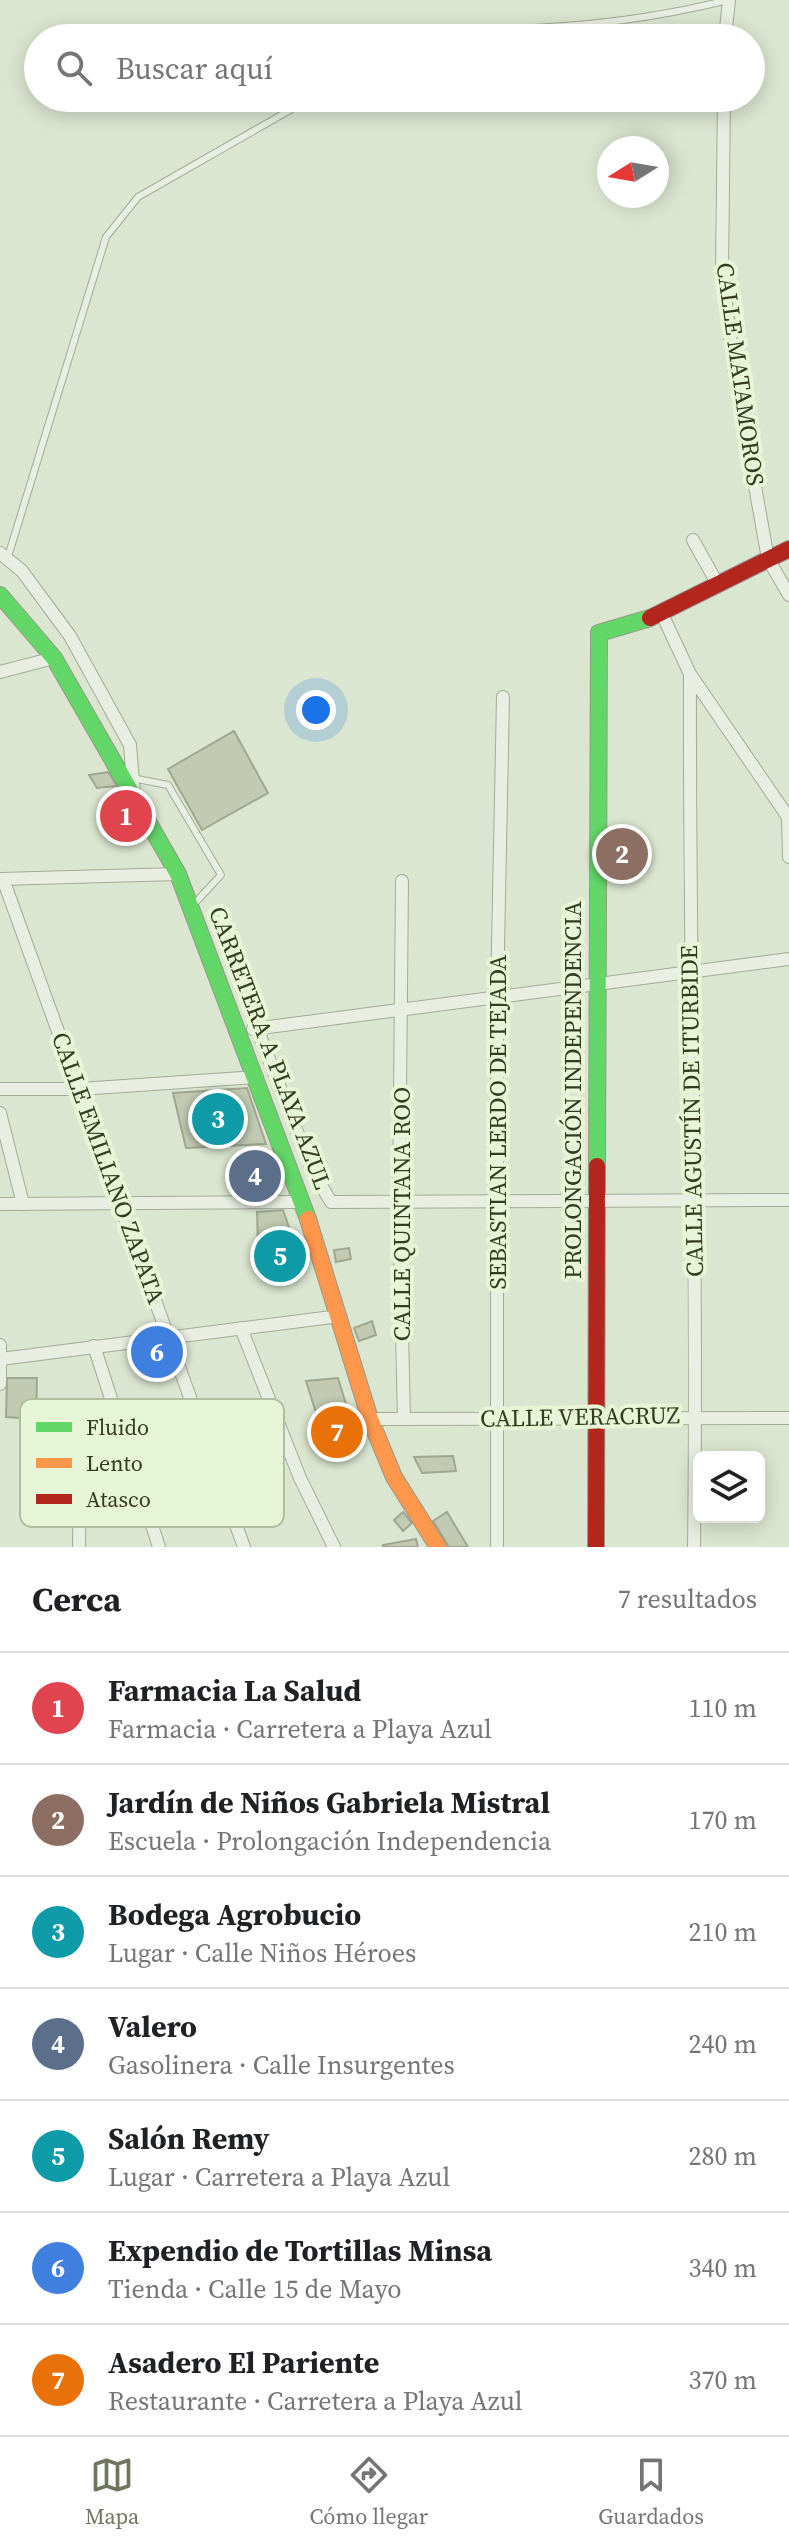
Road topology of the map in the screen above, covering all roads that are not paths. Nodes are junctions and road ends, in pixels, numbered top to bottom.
1 (728, 0) edge
2 (602, 24) edge
3 (726, 24) edge
4 (287, 112) edge
5 (724, 112) edge
6 (693, 540) dead end
7 (789, 549) edge
8 (4, 556) edge
9 (768, 559) junction
10 (717, 583) junction
11 (0, 595) edge
12 (789, 595) edge
13 (0, 613) edge
14 (18, 614) junction
15 (662, 614) junction
16 (54, 658) junction
17 (0, 672) edge
18 (690, 674) junction
19 (503, 697) dead end
20 (128, 778) junction
21 (789, 857) edge
22 (178, 874) junction
23 (2, 879) edge
24 (402, 881) dead end
25 (191, 907) junction
26 (789, 959) edge
27 (689, 971) junction
28 (596, 985) junction
29 (497, 997) junction
30 (401, 1008) junction
31 (257, 1028) junction
32 (239, 1030) junction
33 (257, 1077) junction
34 (0, 1089) edge
35 (80, 1089) junction
36 (0, 1113) edge
37 (595, 1200) junction
38 (695, 1200) junction
39 (789, 1200) edge
40 (499, 1201) junction
41 (120, 1202) junction
42 (303, 1202) junction
43 (399, 1203) junction
44 (0, 1204) edge
45 (23, 1204) junction
46 (340, 1316) junction
47 (241, 1328) junction
48 (169, 1336) junction
49 (0, 1345) edge
50 (94, 1346) junction
51 (0, 1359) edge
52 (0, 1384) edge
53 (111, 1399) edge
54 (191, 1399) edge
55 (269, 1399) edge
56 (597, 1416) junction
57 (696, 1416) junction
58 (789, 1418) edge
59 (370, 1419) junction
60 (404, 1419) junction
61 (497, 1419) junction
62 (284, 1437) edge
63 (79, 1527) edge
64 (153, 1527) edge
65 (237, 1527) edge
66 (79, 1547) edge
67 (159, 1547) edge
68 (244, 1547) edge
69 (334, 1547) edge
70 (438, 1547) edge
71 (497, 1547) edge
72 (596, 1547) edge
73 (694, 1547) edge

1 - 2 lane
1 - 3 street
4 - 8 lane
5 - 9 street, CALLE MATAMOROS
6 - 10 street
7 - 9 street
8 - 20 street
9 - 10 street
9 - 12 street, CALLE MATAMOROS
10 - 15 street
11 - 14 street, CARRETERA A PLAYA AZUL
13 - 14 street
14 - 16 street, CARRETERA A PLAYA AZUL
15 - 18 street
15 - 28 street, PROLONGACIÓN INDEPENDENCIA
16 - 17 street
16 - 20 street, CARRETERA A PLAYA AZUL
18 - 21 street
18 - 27 street, CALLE AGUSTÍN DE ITURBIDE
19 - 29 street, SEBASTIAN LERDO DE TEJADA
20 - 22 street, CARRETERA A PLAYA AZUL
20 - 25 lane
22 - 23 street
22 - 25 street, CARRETERA A PLAYA AZUL
23 - 35 street, CALLE EMILIANO ZAPATA
24 - 30 street, CALLE QUINTANA ROO
25 - 32 street, CARRETERA A PLAYA AZUL
26 - 27 street
27 - 28 street
27 - 38 street, CALLE AGUSTÍN DE ITURBIDE
28 - 29 street
28 - 37 street, PROLONGACIÓN INDEPENDENCIA
29 - 30 street
29 - 40 street, SEBASTIAN LERDO DE TEJADA
30 - 31 street
30 - 43 street, CALLE QUINTANA ROO
31 - 32 street
31 - 43 street
32 - 33 street, CARRETERA A PLAYA AZUL
33 - 35 street
33 - 42 street, CARRETERA A PLAYA AZUL
34 - 35 street
35 - 41 street, CALLE EMILIANO ZAPATA
36 - 45 street
37 - 38 street
37 - 40 street
37 - 56 street, PROLONGACIÓN INDEPENDENCIA
38 - 39 street
38 - 57 street, CALLE AGUSTÍN DE ITURBIDE
40 - 43 street
40 - 61 street, SEBASTIAN LERDO DE TEJADA
41 - 42 street
41 - 45 street
41 - 48 street, CALLE EMILIANO ZAPATA
42 - 46 street, CARRETERA A PLAYA AZUL
43 - 60 street, CALLE QUINTANA ROO
44 - 45 street
46 - 47 street
46 - 59 street, CARRETERA A PLAYA AZUL
47 - 48 street
47 - 55 street
48 - 50 street
48 - 54 street, CALLE EMILIANO ZAPATA
49 - 51 street
50 - 51 street
50 - 53 street
51 - 52 street
56 - 57 street, CALLE VERACRUZ
56 - 61 street, CALLE VERACRUZ
56 - 72 street, PROLONGACIÓN INDEPENDENCIA
57 - 58 street, CALLE VERACRUZ
57 - 73 street, CALLE AGUSTÍN DE ITURBIDE
59 - 60 street, CALLE VERACRUZ
59 - 70 street, CARRETERA A PLAYA AZUL
60 - 61 street, CALLE VERACRUZ
61 - 71 street, SEBASTIAN LERDO DE TEJADA
62 - 69 street
63 - 66 street
64 - 67 street
65 - 68 street, CALLE EMILIANO ZAPATA

